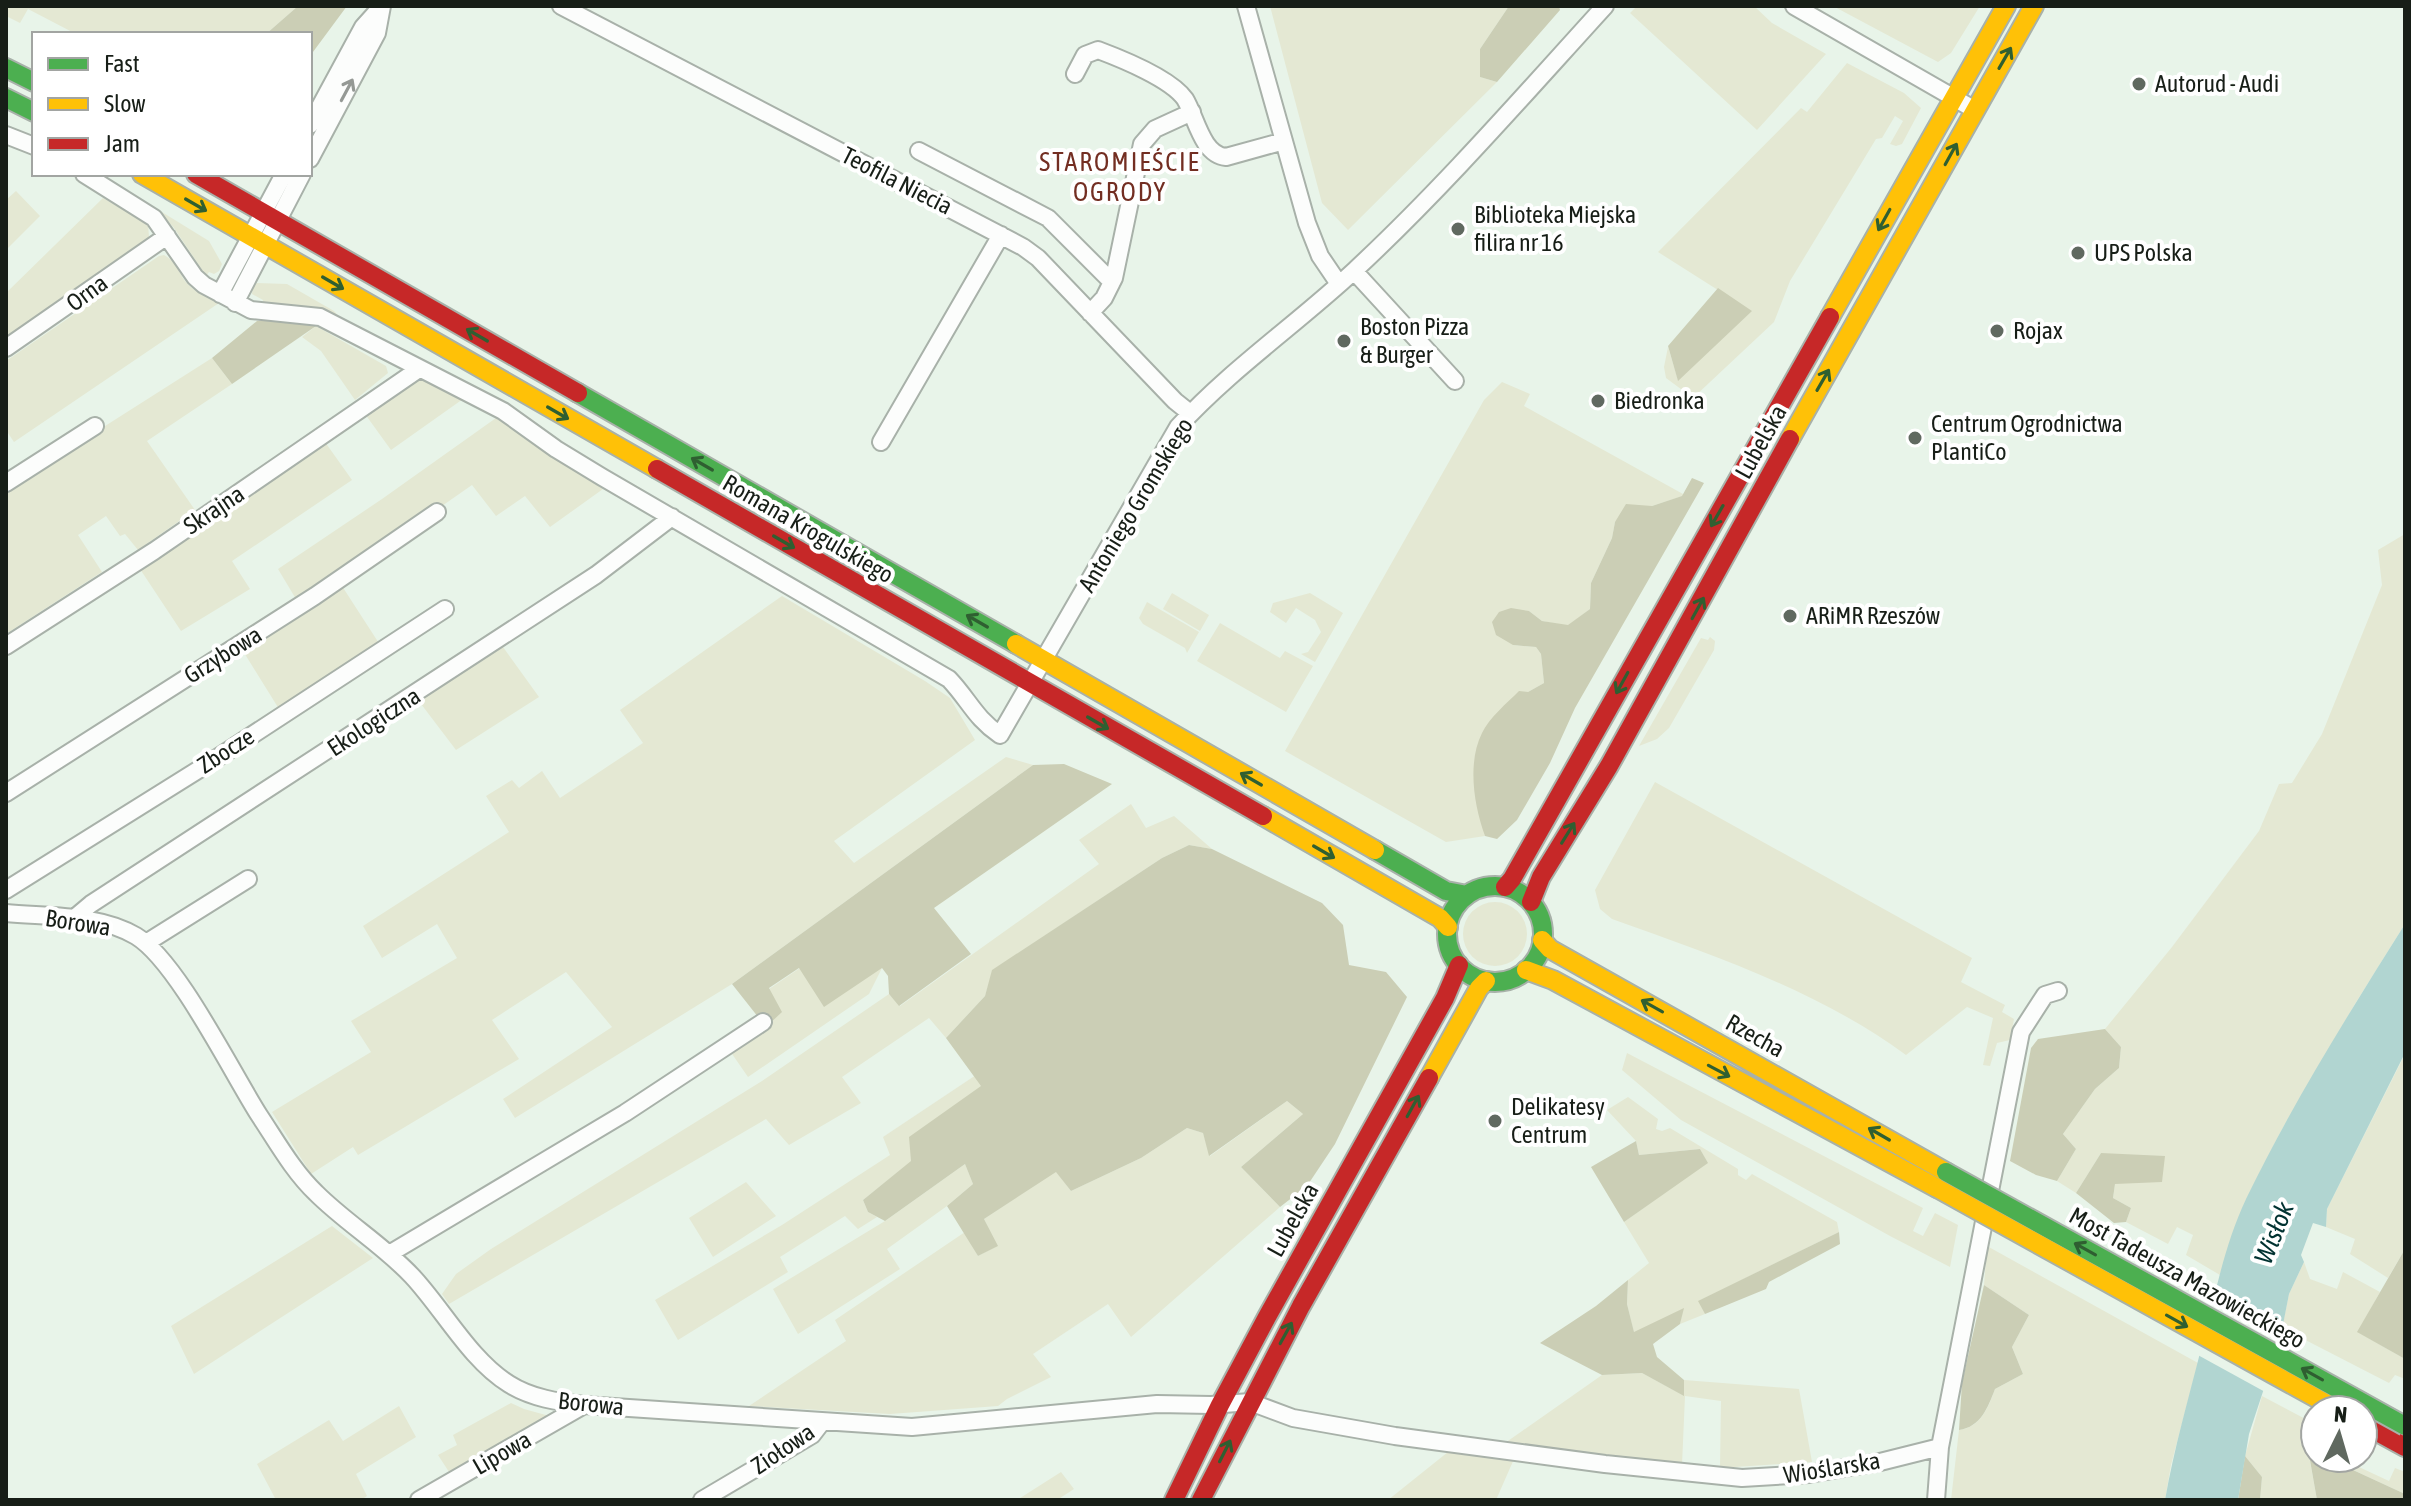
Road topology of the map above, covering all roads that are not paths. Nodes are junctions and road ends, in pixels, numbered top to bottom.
1 (382, 6) edge
2 (561, 6) edge
3 (1246, 6) edge
4 (1605, 6) edge
5 (1794, 6) edge
6 (2006, 6) edge
7 (2034, 6) edge
8 (6, 68) edge
9 (1075, 74) dead end
10 (32, 81) edge
11 (1954, 96) junction
12 (6, 98) edge
13 (1975, 110) junction
14 (32, 111) edge
15 (1192, 112) junction
16 (312, 121) edge
17 (6, 135) edge
18 (1284, 141) junction
19 (32, 145) edge
20 (919, 151) dead end
21 (312, 155) edge
22 (87, 176) edge
23 (146, 176) edge
24 (199, 176) edge
25 (283, 176) edge
26 (301, 176) edge
27 (270, 217) junction
28 (1001, 235) junction
29 (167, 236) junction
30 (258, 240) junction
31 (1354, 271) junction
32 (1112, 282) junction
33 (1339, 284) junction
34 (228, 298) junction
35 (1090, 313) junction
36 (6, 348) edge
37 (419, 369) junction
38 (1455, 381) dead end
39 (1190, 413) junction
40 (95, 426) dead end
41 (881, 442) dead end
42 (6, 483) edge
43 (437, 512) dead end
44 (672, 517) junction
45 (445, 609) dead end
46 (6, 646) edge
47 (1044, 660) junction
48 (1030, 684) junction
49 (6, 793) edge
50 (248, 879) dead end
51 (1505, 887) junction
52 (6, 890) edge
53 (1467, 895) junction
54 (1531, 902) junction
55 (6, 913) edge
56 (72, 920) junction
57 (1448, 927) junction
58 (1542, 940) junction
59 (146, 943) junction
60 (1459, 965) junction
61 (1526, 970) junction
62 (1486, 981) junction
63 (2058, 991) dead end
64 (763, 1022) dead end
65 (1942, 1180) junction
66 (389, 1254) junction
67 (2310, 1394) edge
68 (1250, 1402) junction
69 (584, 1405) junction
70 (1220, 1405) junction
71 (822, 1422) junction
72 (2405, 1426) edge
73 (2379, 1433) edge
74 (1940, 1447) junction
75 (2405, 1447) edge
76 (419, 1500) edge
77 (702, 1500) edge
78 (1174, 1500) edge
79 (1201, 1500) edge
80 (1936, 1500) edge

1 - 16 street
21 -> 1 street
2 - 28 street, Teofila Niecia
3 - 18 street
4 - 31 street, Antoniego Gromskiego
5 - 11 street
6 - 11 main road, Lubelska
13 -> 7 main road, Lubelska
8 - 10 main road
9 - 15 street
11 - 13 street
11 -> 51 main road, Lubelska
12 - 14 main road
54 -> 13 main road, Lubelska
15 - 18 street
15 - 32 street
17 - 19 street
18 - 33 street
20 - 32 street
22 - 29 street
23 -> 30 main road, Romana Krogulskiego
24 - 27 main road, Romana Krogulskiego
25 - 27 street
26 - 27 street
27 - 30 street
47 -> 27 main road, Romana Krogulskiego
28 - 35 street, Teofila Niecia
28 - 41 street
29 - 34 street
29 - 36 street, Orna
30 - 34 street
30 -> 48 main road, Romana Krogulskiego
31 - 33 street, Antoniego Gromskiego
31 - 38 street
32 - 35 street
33 - 39 street, Antoniego Gromskiego
34 - 37 street
35 - 39 street, Teofila Niecia
37 - 44 street
37 - 46 street, Skrajna
39 - 47 street, Antoniego Gromskiego
40 - 42 street
43 - 49 street, Grzybowa
44 - 48 street, Antoniego Gromskiego
44 - 56 street, Ekologiczna
45 - 52 street, Zbocze
47 - 48 street, Antoniego Gromskiego
53 -> 47 main road, Romana Krogulskiego
48 -> 57 main road, Romana Krogulskiego
50 - 59 street
51 - 53 main road
51 - 54 main road
53 - 57 main road
54 - 58 main road
55 - 56 street, Borowa
56 - 59 street, Borowa
57 - 60 main road
58 - 61 main road
65 -> 58 main road, Rzecha
59 - 66 street, Borowa
60 - 62 main road
60 - 70 main road, Lubelska
61 - 62 main road
61 -> 65 main road, Rzecha
68 -> 62 main road, Lubelska
63 - 74 street
64 - 66 street
65 -> 67 main road, Most Tadeusza Mazowieckiego, bridge
72 -> 65 main road, Most Tadeusza Mazowieckiego, bridge
66 - 69 street, Borowa
68 - 70 street, Borowa
68 - 74 street, Wioślarska
79 -> 68 main road, Lubelska
69 - 71 street, Borowa
69 - 76 street, Lipowa
70 - 71 street, Borowa
70 - 78 main road, Lubelska
71 - 77 street, Ziołowa
73 - 75 main road
74 - 80 street

